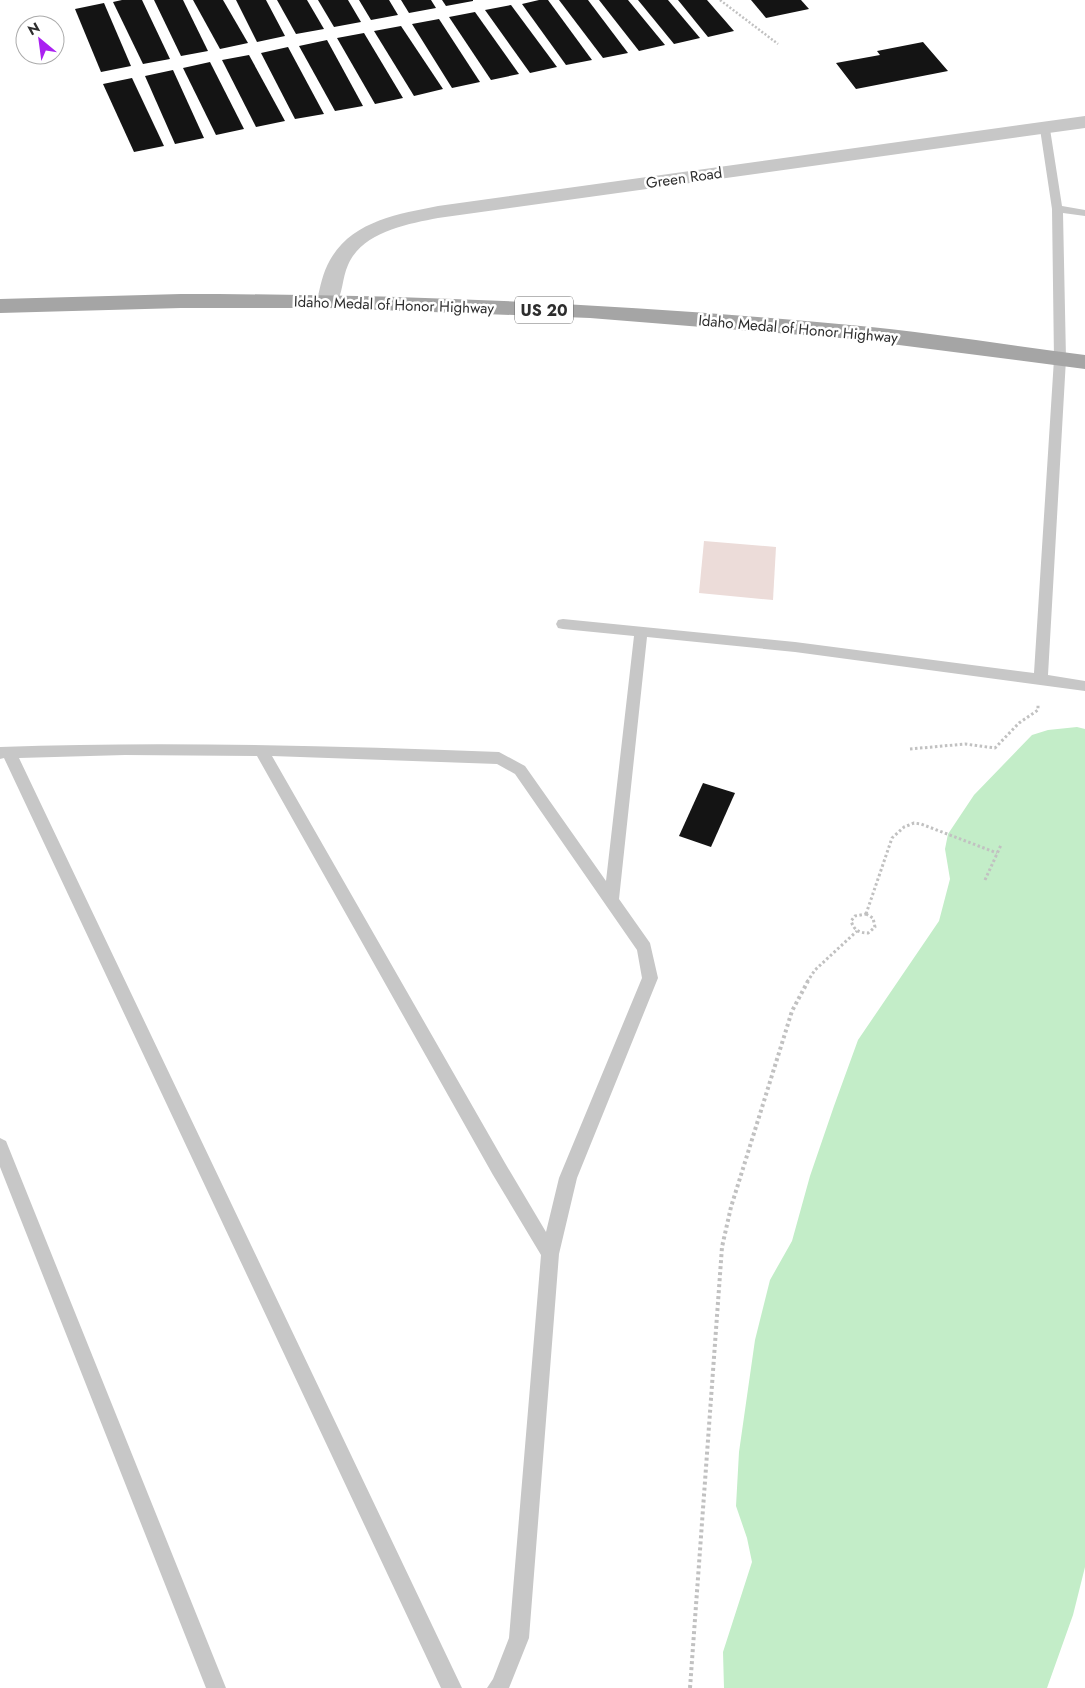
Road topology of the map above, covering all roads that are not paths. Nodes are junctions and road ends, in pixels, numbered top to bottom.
1 (1085, 122) edge
2 (1045, 128) junction
3 (1057, 209) junction
4 (1085, 213) edge
5 (328, 301) junction
6 (0, 306) edge
7 (1060, 359) junction
8 (1085, 362) edge
9 (563, 624) dead end
10 (641, 631) junction
11 (1041, 679) junction
12 (1085, 686) edge
13 (261, 750) junction
14 (5, 753) edge
15 (612, 900) junction
16 (0, 1146) edge
17 (550, 1254) junction
18 (216, 1688) edge
19 (452, 1688) edge
20 (497, 1688) edge

1 - 2 street, Green Road
2 - 3 lane
2 - 5 street, Green Road
3 - 4 lane
3 - 7 lane
5 - 6 main road, Idaho Medal of Honor Highway / US 20
5 - 7 main road, Idaho Medal of Honor Highway / US 20
7 - 8 main road, Idaho Medal of Honor Highway / US 20
7 - 11 lane
9 - 10 lane
10 - 11 lane
10 - 15 lane
11 - 12 lane
13 - 14 lane
13 - 15 lane
13 - 17 lane
14 - 19 lane
15 - 17 lane
16 - 18 lane
17 - 20 lane

